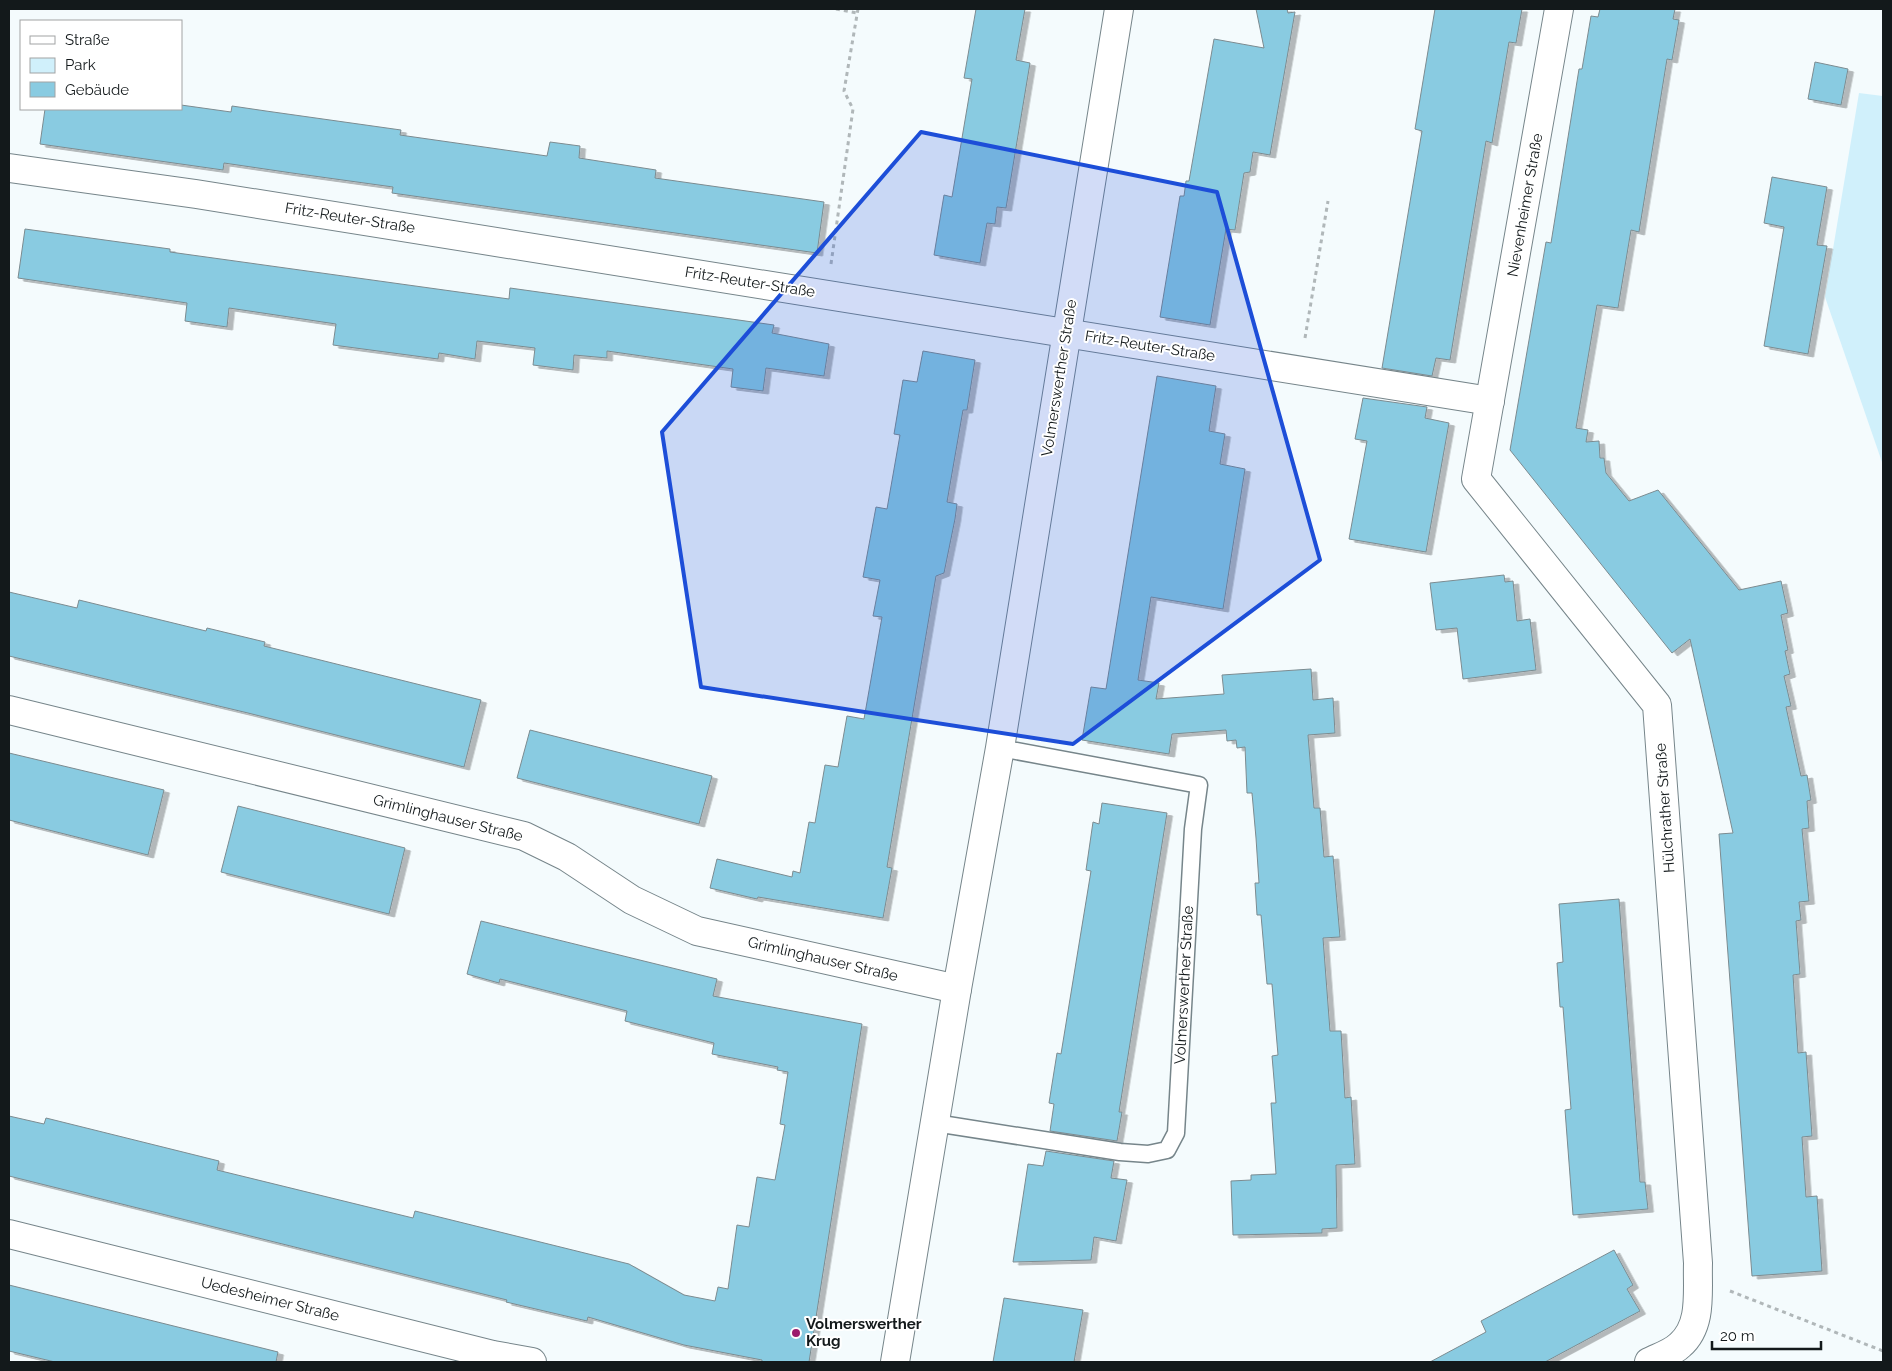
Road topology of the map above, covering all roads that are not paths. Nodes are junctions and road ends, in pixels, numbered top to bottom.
1 (1119, 9) edge
2 (1559, 9) edge
3 (9, 168) edge
4 (1066, 332) junction
5 (1490, 401) junction
6 (9, 710) edge
7 (1000, 748) junction
8 (957, 989) junction
9 (935, 1123) junction
10 (9, 1234) edge
11 (532, 1362) edge
12 (895, 1362) edge
13 (1649, 1362) edge

1 - 4 street, Volmerswerther Straße
2 - 5 street, Nievenheimer Straße
3 - 4 street, Fritz-Reuter-Straße
4 - 5 street, Fritz-Reuter-Straße
4 - 7 street, Volmerswerther Straße
5 - 13 street, Hülchrather Straße
6 - 8 street, Grimlinghauser Straße
7 - 8 street, Volmerswerther Straße
7 - 9 lane, Volmerswerther Straße
8 - 9 street, Volmerswerther Straße
9 - 12 street, Volmerswerther Straße
10 - 11 street, Uedesheimer Straße

